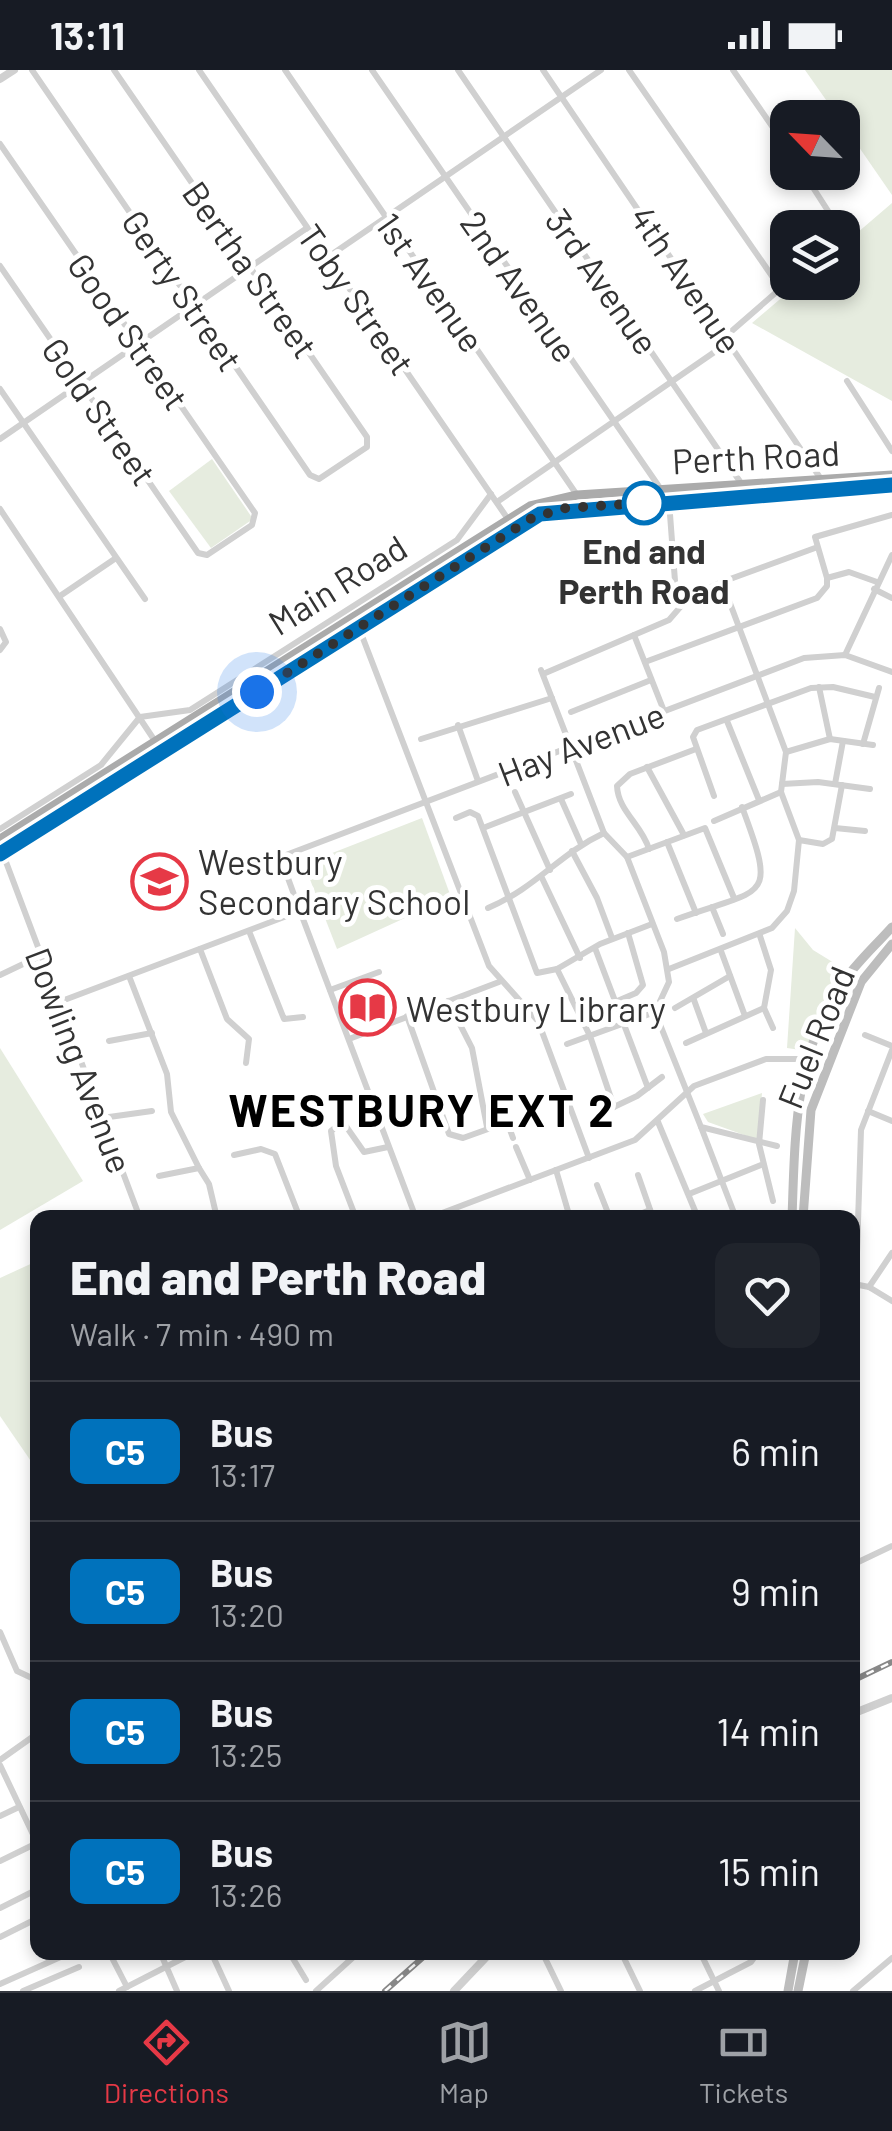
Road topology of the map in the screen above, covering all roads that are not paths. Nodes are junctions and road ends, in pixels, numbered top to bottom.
1 (14, 70) edge
2 (32, 70) edge
3 (114, 70) edge
4 (199, 70) edge
5 (285, 70) edge
6 (372, 70) edge
7 (458, 70) edge
8 (543, 70) edge
9 (600, 70) edge
10 (629, 70) edge
11 (733, 70) edge
12 (0, 79) edge
13 (562, 97) junction
14 (770, 124) edge
15 (504, 137) junction
16 (0, 144) edge
17 (445, 177) junction
18 (386, 217) junction
19 (307, 228) junction
20 (328, 257) junction
21 (0, 266) edge
22 (250, 266) junction
23 (770, 266) edge
24 (770, 298) edge
25 (194, 306) junction
26 (727, 339) junction
27 (138, 343) junction
28 (847, 381) dead end
29 (672, 382) junction
30 (80, 383) junction
31 (0, 389) edge
32 (614, 422) junction
33 (24, 423) junction
34 (0, 439) edge
35 (892, 451) edge
36 (345, 462) joint
37 (555, 462) junction
38 (892, 475) edge
39 (741, 483) junction
40 (824, 484) junction
41 (892, 485) edge
42 (660, 488) junction
43 (491, 494) junction
44 (577, 495) junction
45 (743, 495) junction
46 (497, 502) junction
47 (669, 502) junction
48 (0, 509) edge
49 (892, 515) edge
50 (508, 518) junction
51 (515, 528) junction
52 (815, 548) junction
53 (201, 554) joint
54 (892, 556) edge
55 (116, 558) junction
56 (826, 578) junction
57 (675, 580) dead end
58 (722, 582) junction
59 (876, 586) junction
60 (60, 596) junction
61 (892, 598) edge
62 (145, 600) dead end
63 (354, 615) junction
64 (359, 626) junction
65 (739, 626) junction
66 (0, 629) edge
67 (634, 635) junction
68 (0, 650) edge
69 (846, 655) junction
70 (645, 662) junction
71 (892, 672) edge
72 (758, 676) junction
73 (651, 680) junction
74 (819, 686) junction
75 (879, 688) dead end
76 (875, 697) junction
77 (552, 698) junction
78 (767, 703) junction
79 (664, 711) junction
80 (571, 712) dead end
81 (140, 717) junction
82 (727, 722) junction
83 (458, 725) junction
84 (421, 739) dead end
85 (830, 739) junction
86 (843, 741) junction
87 (155, 742) junction
88 (864, 744) junction
89 (873, 745) dead end
90 (571, 746) junction
91 (696, 749) junction
92 (786, 752) junction
93 (163, 753) junction
94 (647, 767) junction
95 (478, 781) junction
96 (838, 785) junction
97 (782, 788) junction
98 (870, 789) dead end
99 (515, 792) dead end
100 (572, 794) dead end
101 (714, 796) dead end
102 (561, 798) junction
103 (759, 800) junction
104 (426, 801) junction
105 (742, 807) junction
106 (522, 814) junction
107 (456, 818) dead end
108 (714, 820) dead end
109 (0, 828) edge
110 (483, 828) junction
111 (835, 828) junction
112 (866, 831) dead end
113 (604, 833) junction
114 (684, 836) junction
115 (799, 840) junction
116 (668, 842) junction
117 (581, 844) junction
118 (1, 848) edge
119 (649, 848) junction
120 (572, 852) junction
121 (627, 857) junction
122 (550, 870) junction
123 (542, 878) junction
124 (510, 898) junction
125 (734, 898) junction
126 (712, 907) junction
127 (488, 908) dead end
128 (300, 911) junction
129 (696, 912) junction
130 (677, 920) dead end
131 (652, 924) junction
132 (892, 927) edge
133 (249, 931) junction
134 (628, 934) junction
135 (722, 934) dead end
136 (760, 936) junction
137 (612, 938) junction
138 (892, 944) edge
139 (594, 948) junction
140 (200, 949) junction
141 (721, 950) junction
142 (42, 956) junction
143 (580, 958) junction
144 (557, 969) junction
145 (669, 969) junction
146 (379, 972) dead end
147 (0, 976) edge
148 (129, 976) junction
149 (730, 976) junction
150 (499, 982) junction
151 (330, 990) junction
152 (694, 1000) junction
153 (448, 1001) junction
154 (59, 1002) junction
155 (614, 1002) junction
156 (675, 1008) dead end
157 (764, 1008) junction
158 (655, 1012) junction
159 (407, 1016) junction
160 (745, 1016) junction
161 (303, 1017) dead end
162 (621, 1025) junction
163 (773, 1028) dead end
164 (152, 1033) junction
165 (706, 1033) junction
166 (865, 1035) dead end
167 (590, 1036) junction
168 (349, 1039) junction
169 (109, 1041) dead end
170 (686, 1043) dead end
171 (567, 1044) dead end
172 (892, 1048) edge
173 (808, 1059) junction
174 (246, 1063) dead end
175 (662, 1077) dead end
176 (648, 1088) junction
177 (685, 1091) junction
178 (763, 1100) dead end
179 (614, 1107) junction
180 (152, 1111) dead end
181 (868, 1111) junction
182 (597, 1115) dead end
183 (102, 1118) junction
184 (658, 1121) junction
185 (892, 1121) edge
186 (488, 1127) junction
187 (701, 1127) junction
188 (513, 1138) dead end
189 (758, 1144) junction
190 (777, 1146) dead end
191 (388, 1147) junction
192 (516, 1148) dead end
193 (234, 1156) dead end
194 (589, 1158) junction
195 (762, 1164) junction
196 (199, 1168) junction
197 (556, 1170) junction
198 (638, 1175) dead end
199 (160, 1176) dead end
200 (530, 1180) junction
201 (722, 1180) junction
202 (598, 1185) dead end
203 (689, 1194) junction
204 (773, 1201) dead end
205 (456, 1208) joint
206 (137, 1210) edge
207 (215, 1210) edge
208 (297, 1210) edge
209 (353, 1210) edge
210 (413, 1210) edge
211 (450, 1210) edge
212 (568, 1210) edge
213 (607, 1210) edge
214 (650, 1210) edge
215 (695, 1210) edge
216 (733, 1210) edge
217 (792, 1210) edge
218 (804, 1210) edge
219 (857, 1210) edge
220 (892, 1252) edge
221 (860, 1285) edge
222 (869, 1286) junction
223 (892, 1302) edge
224 (892, 1546) edge
225 (860, 1561) edge
226 (0, 1632) edge
227 (30, 1677) edge
228 (892, 1698) edge
229 (860, 1711) edge
230 (30, 1739) edge
231 (0, 1762) edge
232 (20, 1807) junction
233 (0, 1816) edge
234 (30, 1829) edge
235 (30, 1847) edge
236 (0, 1861) edge
237 (30, 1893) edge
238 (0, 1908) edge
239 (30, 1922) edge
240 (0, 1937) edge
241 (892, 1958) edge
242 (54, 1960) edge
243 (113, 1960) edge
244 (163, 1960) edge
245 (180, 1960) edge
246 (214, 1960) edge
247 (294, 1960) edge
248 (351, 1960) edge
249 (483, 1960) edge
250 (546, 1960) edge
251 (625, 1960) edge
252 (704, 1960) edge
253 (749, 1960) edge
254 (794, 1960) edge
255 (804, 1960) edge
256 (80, 1966) dead end
257 (166, 1967) junction
258 (306, 1980) dead end
259 (714, 1981) junction
260 (0, 1984) edge
261 (127, 1987) junction
262 (321, 1990) edge
263 (23, 1991) edge
264 (119, 1991) edge
265 (176, 1991) edge
266 (229, 1991) edge
267 (454, 1991) edge
268 (561, 1991) edge
269 (640, 1991) edge
270 (695, 1991) edge
271 (720, 1991) edge
272 (788, 1991) edge
273 (798, 1991) edge
274 (853, 1991) edge

1 - 12 street
2 - 25 street, Gerty Street
3 - 22 street, Bertha Street
4 - 19 street, Toby Street
5 - 18 street, 1st Avenue
6 - 17 street, 2nd Avenue
7 - 15 street, 3rd Avenue
8 - 13 street, 4th Avenue
9 - 13 street
10 - 23 street
11 - 14 street
13 - 15 street
13 - 26 street, 4th Avenue
15 - 17 street
15 - 29 street, 3rd Avenue
16 - 27 street, Good Street
17 - 18 street
17 - 32 street, 2nd Avenue
18 - 20 street
18 - 37 street, 1st Avenue
19 - 20 street, Toby Street
19 - 22 street
20 - 43 street, Toby Street
21 - 30 street, Gold Street
22 - 25 street
22 - 36 street, Bertha Street
24 - 26 street
25 - 27 street
25 - 36 street, Gerty Street
26 - 29 street
26 - 40 street, 4th Avenue
27 - 30 street
27 - 53 street, Good Street
28 - 35 street
29 - 32 street
29 - 39 street, 3rd Avenue
30 - 33 street
30 - 53 street, Gold Street
31 - 33 street
32 - 37 street
32 - 42 street, 2nd Avenue
33 - 34 street
33 - 55 street
37 - 44 street, 1st Avenue
37 - 46 street
38 - 40 main road, Perth Road
39 - 40 main road, Perth Road
39 - 42 main road, Perth Road
39 - 45 street, 3rd Avenue
40 - 41 main road, Perth Road
40 - 45 main road, Perth Road
42 - 44 main road, Perth Road
42 - 47 street, 2nd Avenue
43 - 46 street, Toby Street
43 - 81 street, Main Road
44 - 50 main road, Perth Road
45 - 47 main road, Perth Road
46 - 50 street, Toby Street
47 - 51 main road, Perth Road
47 - 57 street
48 - 60 street
49 - 52 street
50 - 51 street, Toby Street
50 - 63 main road, Main Road
51 - 64 main road, Main Road
52 - 56 street
52 - 58 street
54 - 59 street
55 - 60 street
55 - 62 street
56 - 59 street
56 - 65 street
58 - 65 street
58 - 67 street
59 - 61 street
59 - 69 street
60 - 81 street
63 - 64 street
63 - 87 main road, Main Road
64 - 93 main road, Main Road
64 - 104 street
65 - 70 street
65 - 72 street
66 - 68 street
67 - 70 street
67 - 77 street
69 - 71 street, Hay Avenue
69 - 72 street, Hay Avenue
70 - 73 street
72 - 78 street
72 - 79 street, Hay Avenue
73 - 79 street
73 - 80 street
74 - 76 street
74 - 78 street
74 - 85 street
75 - 76 street
76 - 88 street
77 - 83 street
77 - 90 street
78 - 82 street
78 - 92 street
79 - 90 street, Hay Avenue
81 - 87 street
81 - 109 street
82 - 91 street
82 - 103 street
83 - 84 street
83 - 95 street
85 - 86 street
85 - 92 street
86 - 88 street
86 - 96 street
87 - 93 street
87 - 118 main road, Main Road
88 - 89 street
90 - 95 street, Hay Avenue
90 - 113 street
91 - 94 street
91 - 101 street
92 - 97 street
93 - 118 main road, Main Road
94 - 114 street
94 - 119 street
95 - 104 street, Hay Avenue
96 - 97 street
96 - 98 street
96 - 111 street
97 - 103 street
97 - 115 street
99 - 106 street
100 - 102 street
102 - 106 street
102 - 117 street
103 - 105 street
104 - 128 street, Hay Avenue
104 - 150 street
105 - 108 street
105 - 125 street
106 - 110 street
106 - 122 street
107 - 110 street
110 - 124 street
111 - 112 street
111 - 115 street
113 - 117 street
113 - 121 street
114 - 116 street
114 - 125 street
115 - 136 street
116 - 119 street
116 - 129 street
117 - 120 street
118 - 142 street, Dowling Avenue
119 - 121 street
120 - 122 street
120 - 137 street
121 - 131 street
122 - 123 street
123 - 124 street
123 - 143 street
124 - 127 street
124 - 144 street
125 - 126 street
126 - 129 street
126 - 135 street
128 - 133 street
128 - 151 street
129 - 130 street
131 - 134 street
131 - 145 street
132 - 173 main road, Fuel Road
133 - 140 street
133 - 161 street
134 - 137 street
134 - 155 street
136 - 141 street
136 - 157 street
137 - 139 street
138 - 218 main road, Fuel Road
139 - 143 street
139 - 155 street
140 - 148 street
140 - 174 street
141 - 145 street
141 - 149 street
142 - 147 street
142 - 154 street, Dowling Avenue
143 - 144 street
144 - 167 street
145 - 158 street
146 - 151 street
148 - 154 street
148 - 164 street
149 - 152 street
149 - 160 street
150 - 153 street
150 - 194 street
151 - 168 street
152 - 156 street
152 - 165 street
153 - 159 street
153 - 186 street
154 - 183 street, Dowling Avenue
155 - 162 street
157 - 160 street
157 - 163 street
158 - 162 street
158 - 177 street
159 - 168 street
159 - 186 street
160 - 165 street
162 - 167 street
162 - 176 street
164 - 169 street
164 - 196 street
165 - 170 street
166 - 172 street
167 - 171 street
167 - 179 street
168 - 191 street
172 - 181 street
173 - 177 street
173 - 217 main road, Fuel Road
175 - 176 street
176 - 179 street
177 - 184 street
177 - 187 street
178 - 189 street
179 - 182 street
180 - 183 street
181 - 185 street
181 - 219 street
183 - 206 street, Dowling Avenue
184 - 194 street
184 - 203 street
186 - 188 street
187 - 189 street
187 - 201 street
189 - 190 street
189 - 195 street
191 - 209 street
191 - 210 street
192 - 200 street
193 - 208 street
194 - 197 street
195 - 201 street
195 - 204 street
196 - 199 street
196 - 207 street
197 - 200 street
197 - 212 street
198 - 214 street
200 - 205 street
201 - 203 street
201 - 216 street
202 - 213 street
203 - 215 street
205 - 211 street
220 - 222 street
221 - 222 street
222 - 223 street
224 - 225 street
226 - 227 street
228 - 229 street
230 - 231 street
231 - 232 street
232 - 233 street
232 - 234 street
235 - 236 street
237 - 238 street
239 - 240 street
241 - 274 street
242 - 260 street
243 - 261 street
244 - 257 street
245 - 257 street
246 - 266 street
247 - 258 street
248 - 262 street
249 - 267 street
250 - 268 street
251 - 269 street
252 - 259 street
253 - 259 street
254 - 272 main road
255 - 273 main road
256 - 263 street
257 - 261 street
257 - 265 street
259 - 270 street
259 - 271 street
261 - 264 street

